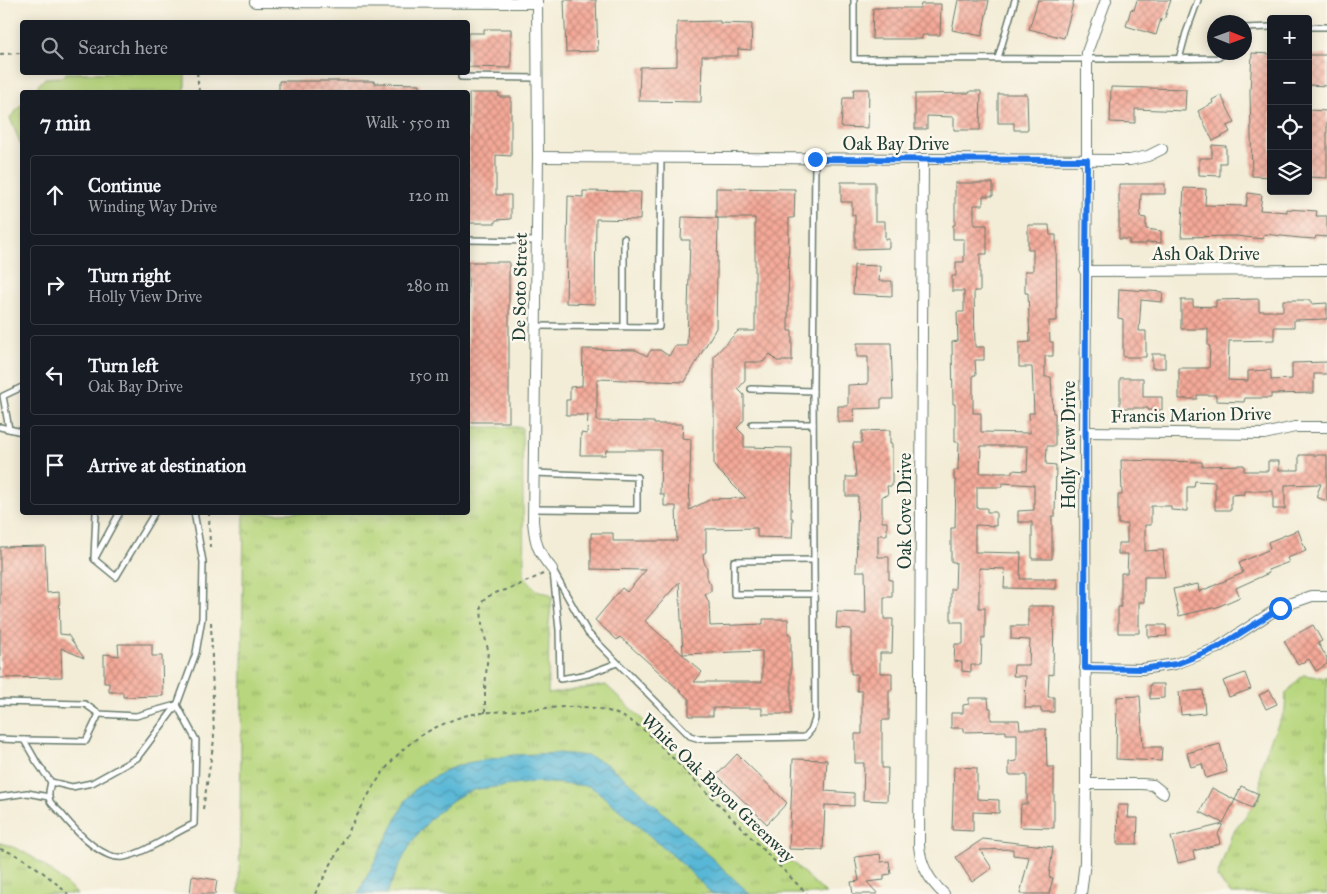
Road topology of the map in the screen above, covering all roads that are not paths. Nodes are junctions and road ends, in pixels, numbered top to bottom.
1 (854, 0) edge
2 (1015, 0) edge
3 (1106, 0) edge
4 (1198, 0) edge
5 (537, 1) edge
6 (255, 2) dead end
7 (1267, 27) edge
8 (1312, 27) edge
9 (1327, 27) edge
10 (1252, 28) edge
11 (998, 58) junction
12 (1180, 58) junction
13 (1207, 58) edge
14 (1086, 60) junction
15 (461, 77) dead end
16 (537, 78) junction
17 (1162, 149) dead end
18 (538, 158) junction
19 (661, 158) junction
20 (815, 159) junction
21 (923, 160) junction
22 (1087, 160) junction
23 (624, 238) dead end
24 (470, 240) edge
25 (537, 241) junction
26 (1086, 270) junction
27 (1327, 270) edge
28 (536, 326) junction
29 (624, 326) junction
30 (20, 388) edge
31 (751, 390) dead end
32 (813, 391) junction
33 (752, 424) dead end
34 (813, 424) junction
35 (0, 427) edge
36 (1327, 427) edge
37 (9, 429) junction
38 (20, 432) edge
39 (1085, 432) junction
40 (534, 473) junction
41 (534, 510) junction
42 (96, 515) edge
43 (118, 515) edge
44 (152, 515) edge
45 (195, 515) edge
46 (94, 559) junction
47 (814, 560) junction
48 (552, 570) junction
49 (814, 594) junction
50 (1327, 596) edge
51 (617, 663) junction
52 (1085, 668) junction
53 (0, 702) edge
54 (177, 705) junction
55 (99, 714) junction
56 (0, 739) edge
57 (24, 740) junction
58 (51, 782) junction
59 (1086, 784) junction
60 (1163, 793) dead end
61 (0, 796) edge
62 (49, 797) junction
63 (944, 894) edge
64 (1081, 894) edge

1 - 11 lane
2 - 11 lane
3 - 14 street, Holly View Drive
4 - 12 lane
5 - 6 street
5 - 16 street, De Soto Street
7 - 10 lane
8 - 9 lane
11 - 14 lane
12 - 13 lane
12 - 14 lane
14 - 22 street, Holly View Drive
15 - 16 lane
16 - 18 street, De Soto Street
17 - 22 street, Oak Bay Drive
18 - 19 street, Oak Bay Drive
18 - 25 street, De Soto Street
19 - 20 street, Oak Bay Drive
19 - 29 lane
20 - 21 street, Oak Bay Drive
20 - 32 lane
21 - 22 street, Oak Bay Drive
21 - 63 street, Oak Cove Drive
22 - 26 street, Holly View Drive
23 - 29 lane
24 - 25 lane
25 - 28 street, De Soto Street
26 - 27 street, Ash Oak Drive
26 - 39 street, Holly View Drive
28 - 29 lane
28 - 40 street, De Soto Street
30 - 37 lane
31 - 32 lane
32 - 34 lane
33 - 34 lane
34 - 47 lane
35 - 37 lane
36 - 39 street, Francis Marion Drive
37 - 38 lane
39 - 52 street, Holly View Drive
40 - 41 street, De Soto Street
40 - 41 lane
41 - 48 street, De Soto Street
42 - 46 lane
43 - 46 lane
44 - 46 lane
45 - 54 lane
47 - 49 lane
47 - 49 lane
48 - 51 lane
48 - 51 lane
49 - 51 lane
50 - 52 street
52 - 59 street, Holly View Drive
53 - 55 lane
54 - 55 lane
54 - 58 lane
54 - 62 lane
55 - 57 lane
56 - 57 lane
57 - 58 lane
58 - 62 lane
59 - 60 street
59 - 64 street, Holly View Drive
61 - 62 lane

